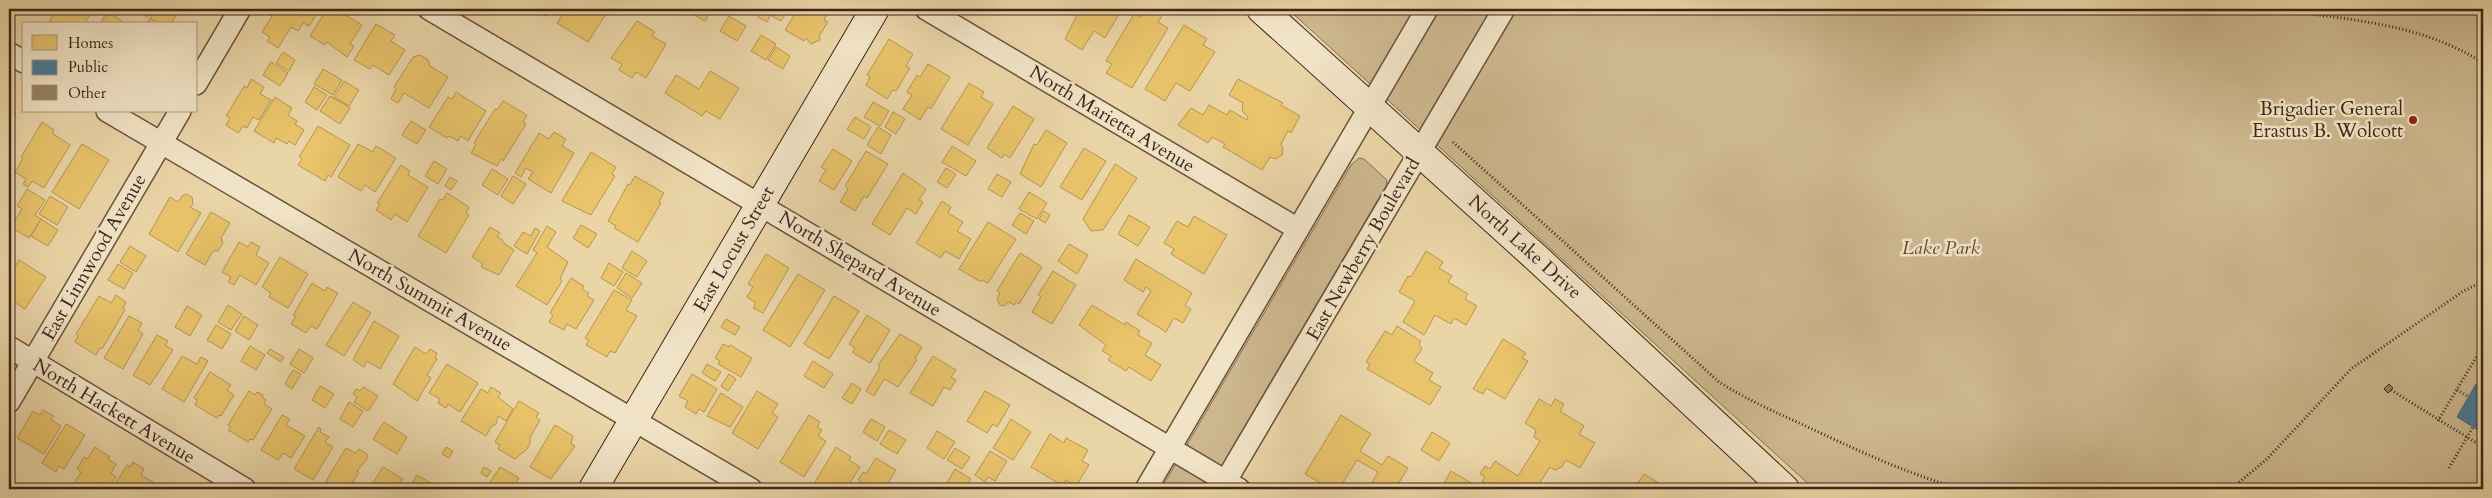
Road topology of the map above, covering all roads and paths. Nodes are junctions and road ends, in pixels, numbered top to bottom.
1 (240, 9) edge
2 (429, 9) edge
3 (876, 9) edge
4 (926, 9) edge
5 (1261, 9) edge
6 (1427, 9) edge
7 (1504, 9) edge
8 (2271, 9) edge
9 (9, 53) edge
10 (22, 61) edge
11 (2483, 63) edge
12 (198, 81) edge
13 (1370, 107) junction
14 (110, 112) edge
15 (179, 112) edge
16 (1453, 142) dead end
17 (161, 143) junction
18 (1420, 152) junction
19 (760, 205) junction
20 (1298, 229) junction
21 (2483, 281) edge
22 (9, 348) edge
23 (2483, 354) edge
24 (33, 362) junction
25 (2391, 390) dead end
26 (2457, 390) junction
27 (2469, 397) dead end
28 (9, 402) edge
29 (634, 419) junction
30 (2438, 420) junction
31 (2473, 427) dead end
32 (2467, 438) junction
33 (2483, 447) edge
34 (1170, 448) junction
35 (2449, 468) dead end
36 (1228, 487) edge
37 (245, 489) edge
38 (593, 489) edge
39 (751, 489) edge
40 (1146, 489) edge
41 (1785, 489) edge
42 (1962, 489) edge
43 (2231, 489) edge

1 - 12 street
2 - 19 street, North Shepard Avenue
3 - 19 main road, East Locust Street
4 - 20 street, North Marietta Avenue
5 - 13 main road, North Lake Drive
6 - 13 street
7 - 18 street, East Newberry Boulevard
8 - 11 path
9 - 10 street
13 - 18 main road, North Lake Drive
13 - 20 street
14 - 17 street, North Summit Avenue
15 - 17 street, East Linnwood Avenue
16 - 42 path
17 - 24 street, East Linnwood Avenue
17 - 29 street, North Summit Avenue
18 - 36 street, East Newberry Boulevard
18 - 41 main road, North Lake Drive
19 - 29 main road, East Locust Street
19 - 34 street, North Shepard Avenue
20 - 34 street
21 - 43 path
22 - 24 street, North Hackett Avenue
23 - 26 path
24 - 28 street, East Linnwood Avenue
24 - 37 street, North Hackett Avenue
25 - 30 path
26 - 27 path
26 - 30 path
29 - 38 main road, East Locust Street
29 - 39 street, North Summit Avenue
30 - 32 path
31 - 32 path
32 - 33 path
32 - 35 path
34 - 36 street, North Shepard Avenue
34 - 40 street

